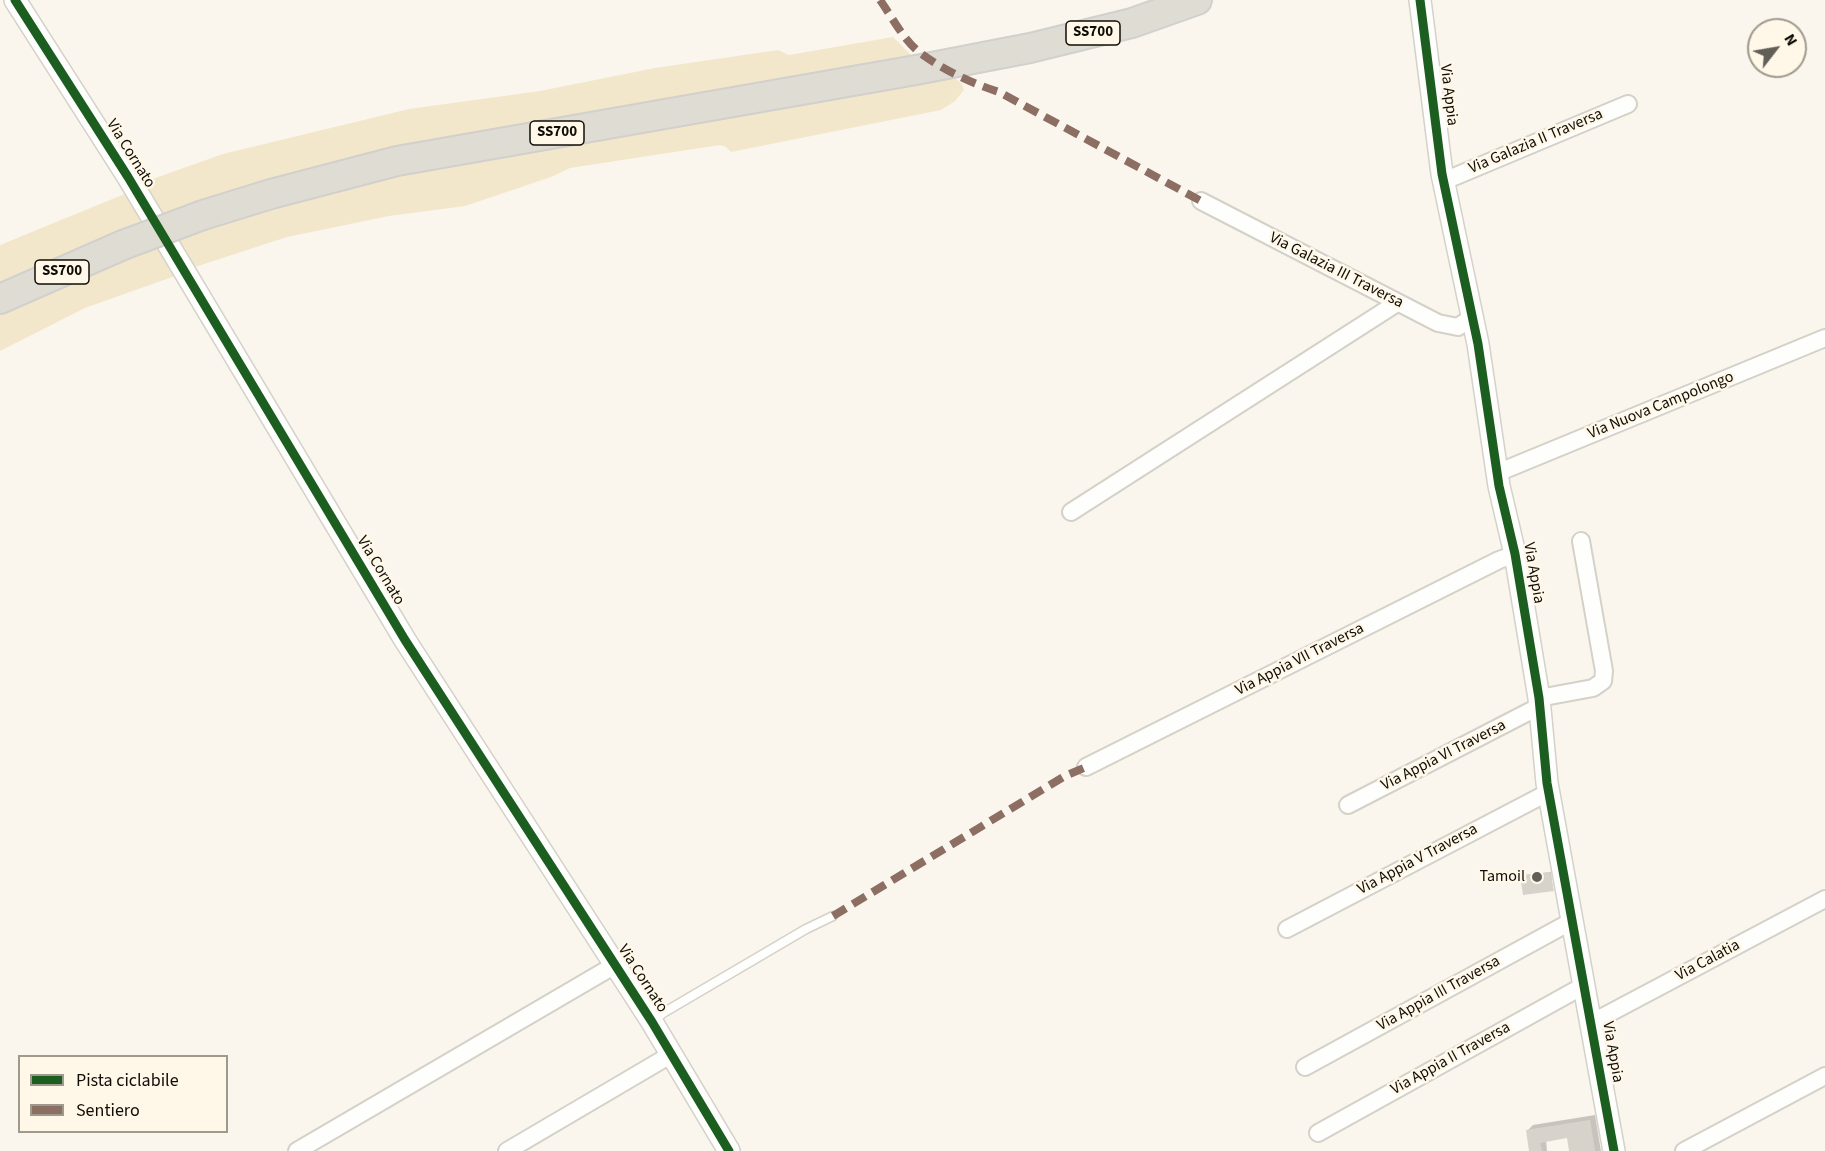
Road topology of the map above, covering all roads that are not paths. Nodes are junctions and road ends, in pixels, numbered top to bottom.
1 (15, 0) edge
2 (1197, 0) edge
3 (1420, 0) edge
4 (1628, 104) dead end
5 (1444, 181) junction
6 (1201, 201) dead end
7 (0, 299) edge
8 (1397, 303) junction
9 (1472, 317) junction
10 (1825, 338) edge
11 (1497, 473) junction
12 (1071, 512) dead end
13 (1581, 541) dead end
14 (1515, 554) junction
15 (1540, 702) junction
16 (1086, 767) dead end
17 (1549, 792) junction
18 (1348, 806) dead end
19 (1825, 899) edge
20 (832, 916) dead end
21 (1572, 921) junction
22 (1287, 929) dead end
23 (615, 965) junction
24 (1583, 986) junction
25 (652, 1022) junction
26 (1592, 1023) junction
27 (672, 1054) junction
28 (1305, 1067) dead end
29 (1825, 1076) edge
30 (1318, 1133) dead end
31 (297, 1151) edge
32 (507, 1151) edge
33 (729, 1151) edge
34 (1614, 1151) edge
35 (1684, 1151) edge

1 - 23 street, Via Cornato
2 - 7 highway, SS700, bridge
3 - 5 street, Via Appia
4 - 5 street, Via Galazia II Traversa
5 - 9 street, Via Appia
6 - 8 street, Via Galazia III Traversa
8 - 9 street, Via Galazia III Traversa
8 - 12 street
9 - 11 street, Via Appia
10 - 11 street, Via Nuova Campolongo
11 - 14 street, Via Appia
13 - 15 street, Via Appia VI Traversa
14 - 15 street, Via Appia
14 - 16 street, Via Appia VII Traversa
15 - 17 street, Via Appia
15 - 18 street, Via Appia VI Traversa
17 - 21 street, Via Appia
17 - 22 street, Via Appia V Traversa
19 - 26 street, Via Calatia
20 - 25 lane
21 - 24 street, Via Appia
21 - 28 street, Via Appia III Traversa
23 - 25 street, Via Cornato
23 - 31 street, Via Cornato
24 - 26 street, Via Appia
24 - 30 street, Via Appia II Traversa
25 - 27 street, Via Cornato
26 - 34 street, Via Appia
27 - 32 street
27 - 33 street, Via Cornato
29 - 35 street

